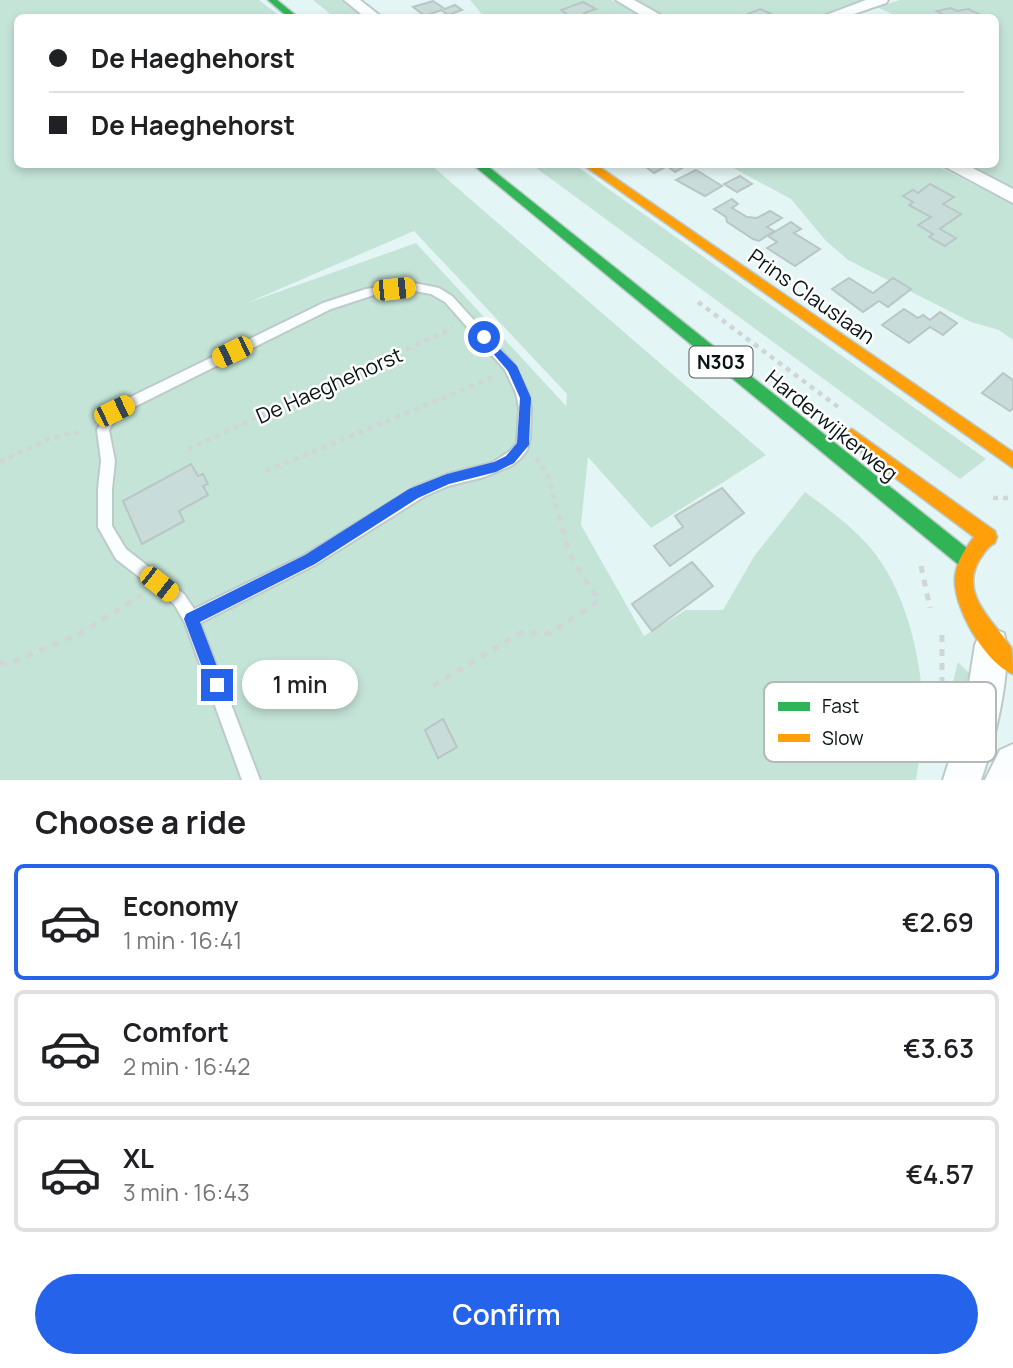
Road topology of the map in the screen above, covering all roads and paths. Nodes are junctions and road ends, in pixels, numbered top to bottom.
1 (272, 0) edge
2 (288, 0) edge
3 (351, 0) edge
4 (624, 0) edge
5 (881, 0) edge
6 (290, 14) edge
7 (304, 14) edge
8 (370, 14) edge
9 (651, 14) edge
10 (837, 14) edge
11 (482, 168) edge
12 (503, 168) edge
13 (593, 168) edge
14 (957, 168) edge
15 (1013, 197) edge
16 (649, 282) dead end
17 (689, 296) dead end
18 (470, 321) junction
19 (513, 369) junction
20 (843, 410) dead end
21 (843, 429) dead end
22 (103, 430) junction
23 (523, 445) junction
24 (188, 449) dead end
25 (1013, 461) edge
26 (0, 462) edge
27 (266, 471) dead end
28 (966, 559) junction
29 (159, 584) junction
30 (191, 619) junction
31 (941, 630) dead end
32 (1003, 654) edge
33 (0, 663) edge
34 (943, 682) edge
35 (993, 682) edge
36 (433, 686) dead end
37 (957, 762) edge
38 (969, 762) edge
39 (1013, 763) edge
40 (251, 780) edge
41 (962, 780) edge
42 (1004, 780) edge

1 - 6 main road
2 - 7 main road
3 - 8 street
4 - 9 street
5 - 10 street
11 - 28 main road, Harderwijkerweg / N303
12 - 16 main road
13 - 25 main road, Prins Clauslaan
14 - 15 street
17 - 20 path, Harderwijkerweg
18 - 19 lane
18 - 22 lane
18 - 24 path, De Haeghehorst
19 - 23 lane
19 - 27 path
21 - 28 main road, Harderwijkerweg
22 - 26 path
22 - 29 lane
23 - 30 lane
23 - 36 path
28 - 32 main road
29 - 30 lane
29 - 33 path
30 - 40 lane
31 - 34 path
32 - 35 street
37 - 41 path
38 - 41 street
39 - 42 street

